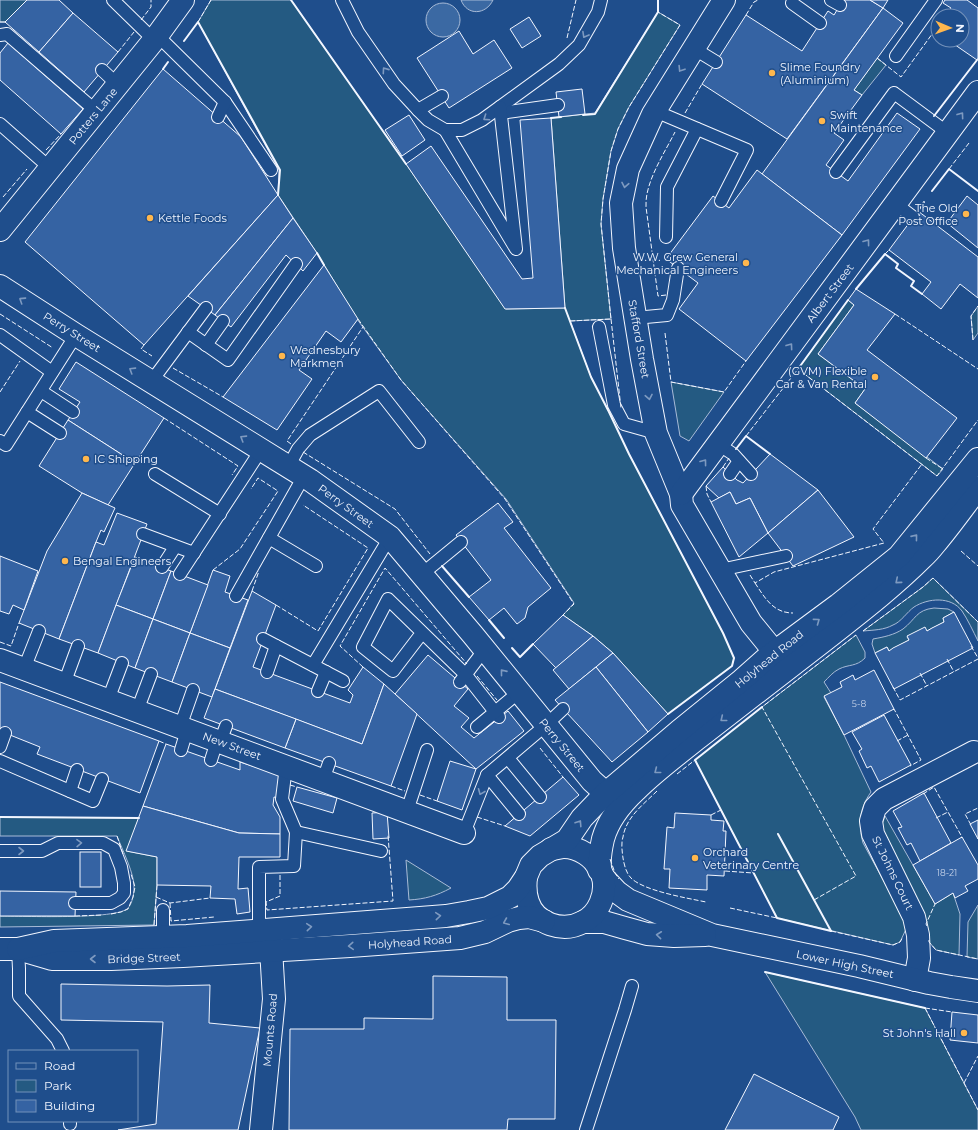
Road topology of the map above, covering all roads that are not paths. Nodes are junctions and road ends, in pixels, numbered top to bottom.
1 (113, 0) edge
2 (183, 0) edge
3 (342, 0) edge
4 (601, 0) edge
5 (724, 0) edge
6 (936, 0) edge
7 (792, 1) edge
8 (820, 23) dead end
9 (0, 35) edge
10 (156, 38) junction
11 (693, 48) junction
12 (896, 56) dead end
13 (716, 62) dead end
14 (978, 92) edge
15 (442, 96) dead end
16 (225, 102) junction
17 (558, 105) dead end
18 (418, 110) junction
19 (501, 110) junction
20 (96, 111) junction
21 (655, 111) junction
22 (218, 117) dead end
23 (0, 124) edge
24 (697, 129) junction
25 (446, 130) junction
26 (948, 133) junction
27 (50, 168) junction
28 (271, 170) dead end
29 (836, 172) dead end
30 (721, 201) dead end
31 (896, 204) junction
32 (913, 217) dead end
33 (0, 230) edge
34 (666, 237) dead end
35 (296, 264) dead end
36 (678, 268) dead end
37 (0, 286) edge
38 (206, 308) dead end
39 (635, 318) junction
40 (223, 320) dead end
41 (599, 327) dead end
42 (188, 332) junction
43 (0, 335) edge
44 (76, 335) junction
45 (206, 345) junction
46 (52, 372) junction
47 (151, 382) junction
48 (41, 391) junction
49 (27, 412) junction
50 (73, 412) dead end
51 (60, 433) dead end
52 (656, 433) junction
53 (0, 441) edge
54 (419, 442) dead end
55 (718, 444) junction
56 (261, 450) junction
57 (978, 459) edge
58 (739, 461) junction
59 (296, 472) junction
60 (155, 474) dead end
61 (730, 474) dead end
62 (752, 474) dead end
63 (978, 488) edge
64 (681, 494) junction
65 (220, 514) junction
66 (143, 534) dead end
67 (390, 537) junction
68 (269, 538) junction
69 (461, 542) dead end
70 (175, 546) junction
71 (194, 553) junction
72 (786, 556) dead end
73 (316, 566) dead end
74 (162, 567) dead end
75 (720, 570) junction
76 (180, 574) dead end
77 (422, 574) junction
78 (236, 596) dead end
79 (39, 631) dead end
80 (422, 633) junction
81 (263, 639) dead end
82 (78, 646) dead end
83 (276, 646) junction
84 (485, 649) junction
85 (0, 660) edge
86 (781, 660) junction
87 (122, 663) dead end
88 (313, 665) junction
89 (24, 669) junction
90 (267, 672) dead end
91 (326, 672) junction
92 (151, 674) dead end
93 (463, 679) junction
94 (343, 681) dead end
95 (64, 684) junction
96 (193, 690) dead end
97 (318, 691) dead end
98 (519, 692) junction
99 (108, 700) junction
100 (564, 709) dead end
101 (137, 711) junction
102 (497, 714) junction
103 (546, 725) junction
104 (476, 727) dead end
105 (5, 733) dead end
106 (183, 735) junction
107 (0, 747) edge
108 (427, 750) dead end
109 (974, 752) dead end
110 (508, 758) junction
111 (0, 761) edge
112 (274, 766) junction
113 (77, 770) dead end
114 (487, 775) junction
115 (102, 779) dead end
116 (70, 791) junction
117 (540, 797) dead end
118 (613, 800) junction
119 (407, 812) junction
120 (519, 814) dead end
121 (296, 832) junction
122 (464, 833) joint
123 (551, 850) junction
124 (0, 851) edge
125 (381, 851) dead end
126 (601, 873) junction
127 (526, 878) junction
128 (75, 903) dead end
129 (163, 910) dead end
130 (544, 921) junction
131 (583, 922) junction
132 (712, 935) junction
133 (163, 937) junction
134 (268, 938) junction
135 (97, 939) junction
136 (9, 949) edge
137 (915, 980) junction
138 (632, 986) dead end
139 (978, 990) edge
140 (62, 1050) edge
141 (261, 1130) edge
142 (586, 1130) edge

1 - 10 lane
2 - 10 street, Potters Lane
18 -> 3 lane
4 -> 19 lane
5 - 11 street, Stafford Street
6 - 12 lane
7 - 8 lane
9 - 20 lane
10 - 16 lane
10 - 20 street, Potters Lane
11 - 13 lane
11 -> 21 street, Stafford Street
26 -> 14 street, Albert Street
15 - 18 lane
16 - 22 lane
16 - 28 lane
17 - 19 lane
18 - 25 lane
19 -> 25 lane
19 - 25 lane
20 - 27 street, Potters Lane
21 - 24 lane
21 -> 39 street, Stafford Street
23 - 27 lane
24 - 30 lane
24 - 34 lane
26 - 29 lane
26 - 31 street, Albert Street
27 - 33 street, Potters Lane
31 - 32 lane
55 -> 31 street, Albert Street
35 - 45 lane
36 - 39 lane
44 -> 37 street, Perry Street
38 - 42 lane
39 -> 52 street, Stafford Street
40 - 45 lane
41 - 52 lane
42 - 45 lane
42 - 47 lane
43 - 46 lane
44 - 46 lane
47 -> 44 street, Perry Street
46 - 48 lane
56 -> 47 street, Perry Street
48 - 49 lane
48 - 50 lane
49 - 51 lane
49 - 53 lane
52 - 64 street, Stafford Street
54 - 59 lane
55 - 58 lane
64 -> 55 street, Albert Street
56 - 59 street, Perry Street
56 - 65 lane
86 -> 57 street, Holyhead Road
58 - 61 lane
58 - 62 lane
59 - 67 street, Perry Street
59 - 68 lane
60 - 65 lane
63 -> 86 street, Holyhead Road
64 - 75 street, Stafford Street
65 - 71 lane
66 - 70 lane
67 - 77 street, Perry Street
67 - 88 lane
68 - 73 lane
68 - 78 lane
69 - 77 lane
70 - 71 lane
70 - 74 lane
71 - 76 lane
72 - 75 lane
75 - 86 street, Stafford Street
77 - 84 street, Perry Street
79 - 89 lane
80 - 80 lane
80 - 93 lane
81 - 83 lane
82 - 95 lane
83 - 88 lane
83 - 90 lane
84 - 93 lane
98 -> 84 street, Perry Street
85 - 89 street, New Street
86 - 118 street, Holyhead Road
87 - 99 lane
88 - 91 lane
89 - 95 street, New Street
91 - 94 lane
91 - 97 lane
92 - 101 lane
93 - 102 lane
95 - 99 street, New Street
96 - 106 lane
98 - 102 lane
98 - 103 street, Perry Street
99 - 101 street, New Street
100 - 103 lane
101 - 106 street, New Street
102 - 104 lane
103 - 110 lane
103 - 118 street, Perry Street
105 - 107 lane
106 - 112 street, New Street
108 - 119 lane
109 - 137 street, St Johns Court
110 - 114 lane
110 - 117 lane
111 - 116 lane
112 - 119 street, New Street
112 - 121 lane
113 - 116 lane
114 - 120 lane
114 -> 122 lane
115 - 116 lane
123 -> 118 street, Holyhead Road
118 - 126 street, Holyhead Road
119 - 122 street, New Street
121 - 125 lane
121 - 134 lane
123 - 126 street
123 - 127 street, Holyhead Road
124 -> 128 lane
126 - 131 street, Holyhead Road
126 - 132 street, Lower High Street
127 - 130 street, Holyhead Road
134 -> 127 street, Holyhead Road
129 - 133 lane
130 - 131 street, Holyhead Road
130 -> 134 street, Holyhead Road
132 -> 131 street, Lower High Street
132 - 137 street, Lower High Street
133 - 134 street, Bridge Street
133 - 135 street, Bridge Street
134 - 135 street
134 -> 136 street, Bridge Street
134 - 141 street, Mounts Road
135 - 136 street, Bridge Street
136 - 140 lane
137 - 139 street, Lower High Street
138 - 142 lane

